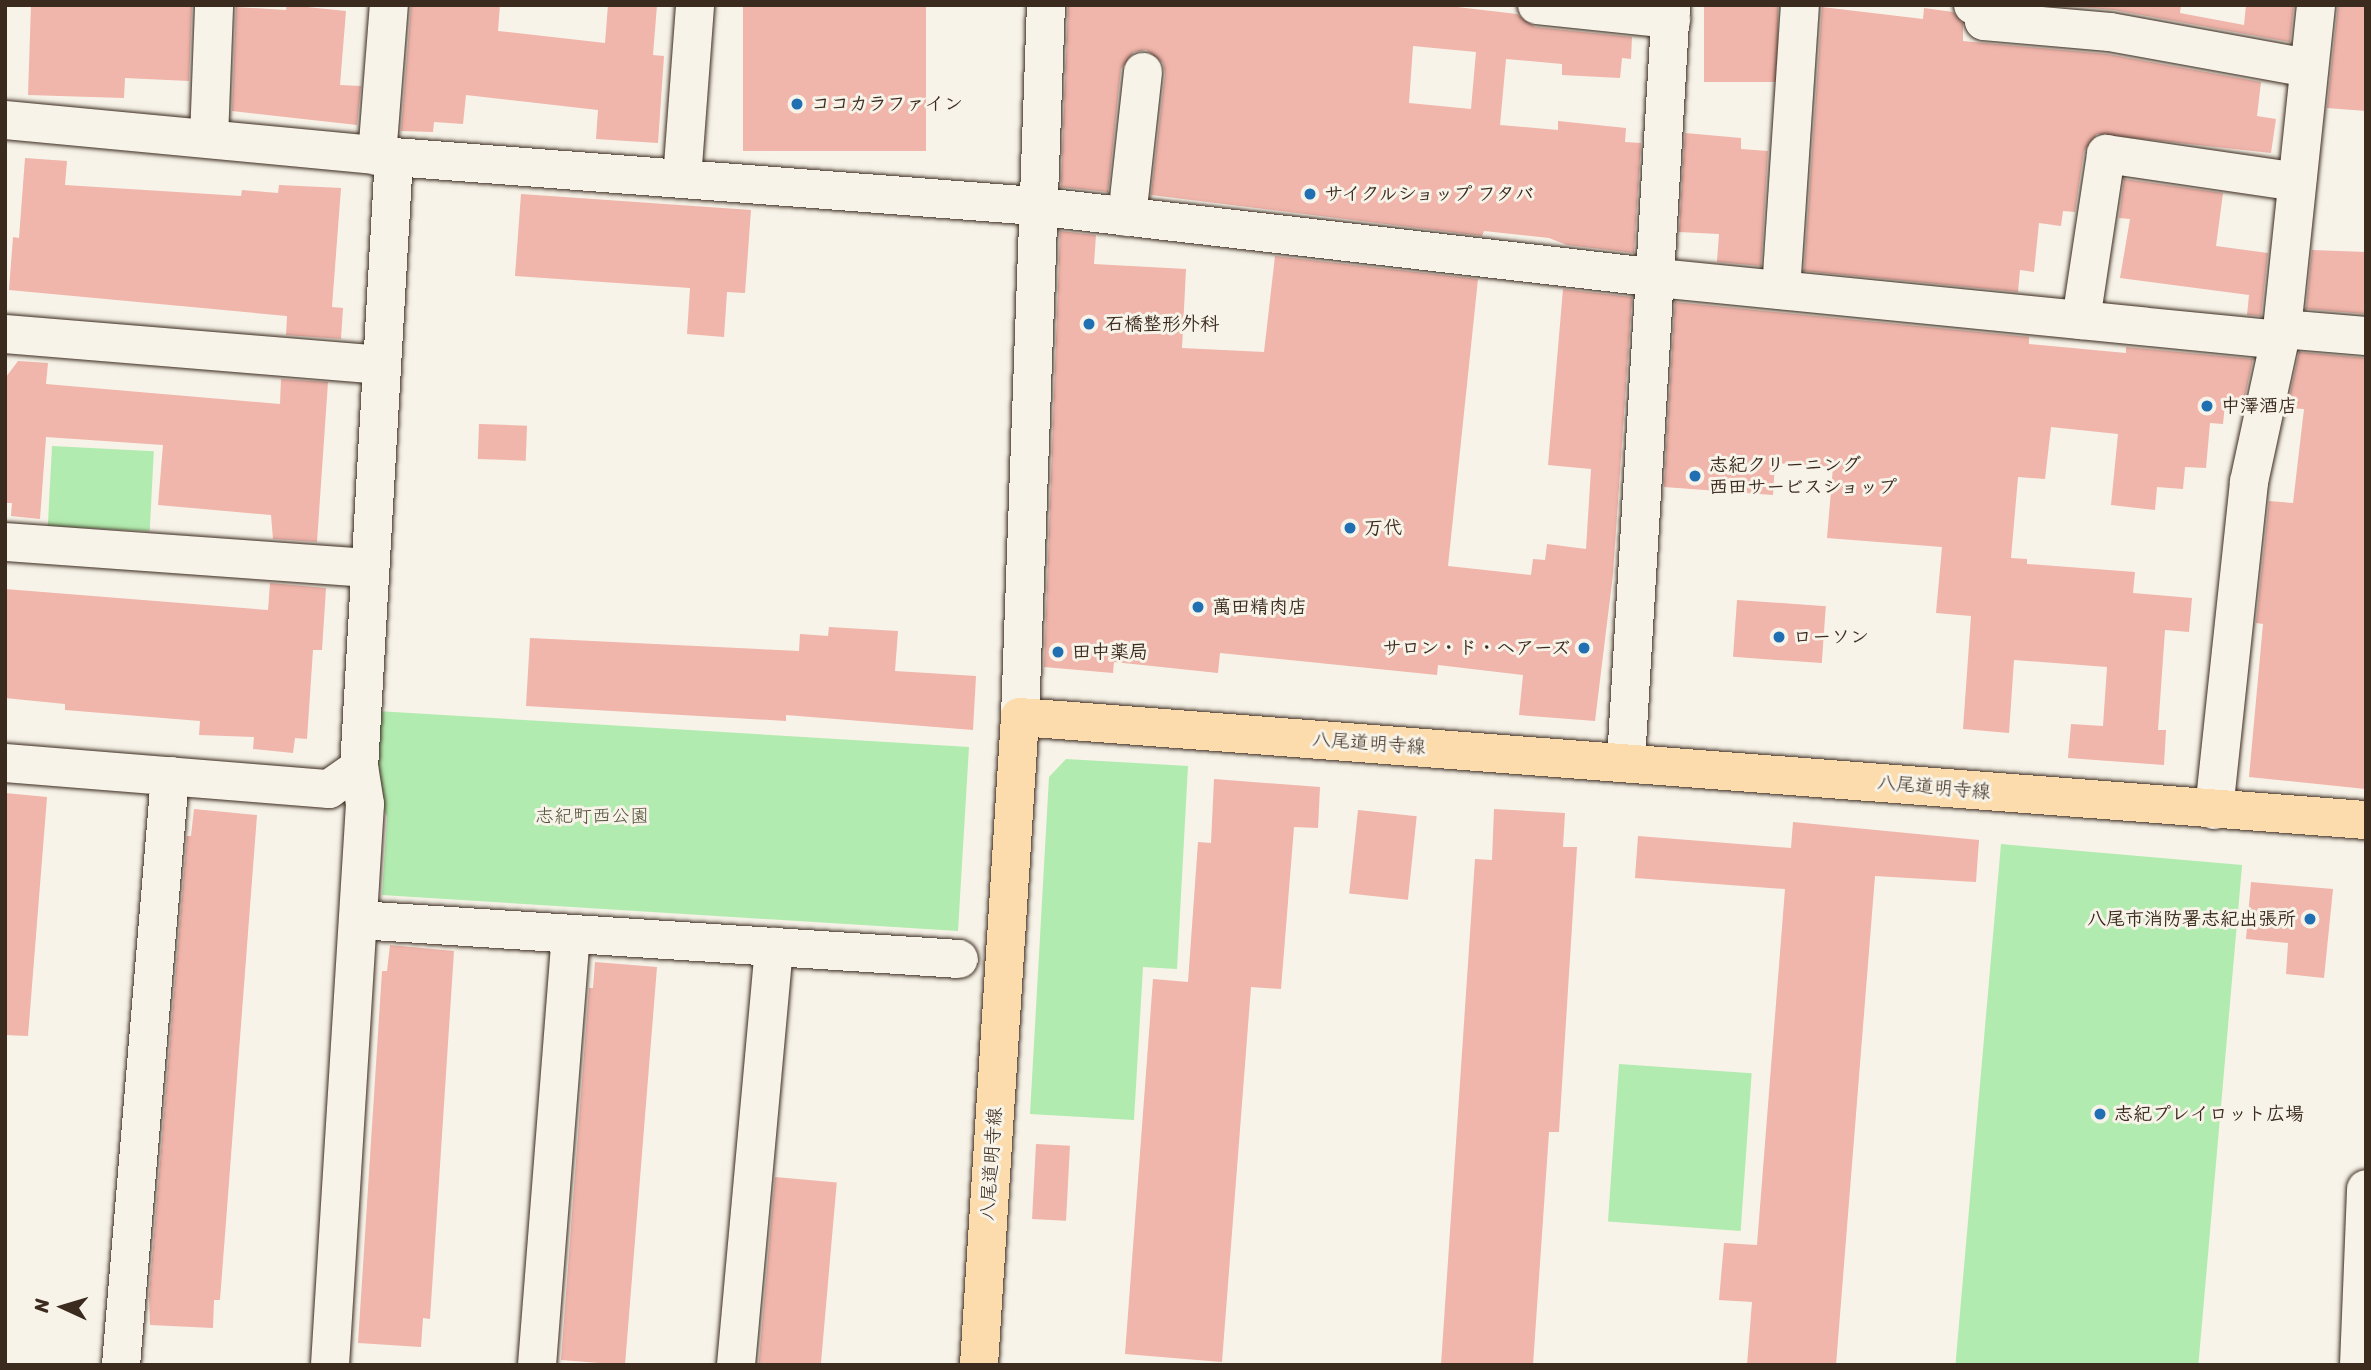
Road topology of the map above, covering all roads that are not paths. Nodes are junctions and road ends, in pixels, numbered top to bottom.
1 (214, 5) edge
2 (389, 5) edge
3 (695, 5) edge
4 (1046, 5) edge
5 (1537, 5) edge
6 (1800, 5) edge
7 (1973, 5) edge
8 (2316, 5) edge
9 (1671, 12) edge
10 (2113, 18) edge
11 (2309, 68) junction
12 (1143, 72) dead end
13 (5, 120) edge
14 (209, 138) junction
15 (385, 156) junction
16 (682, 179) junction
17 (2297, 183) junction
18 (1035, 206) junction
19 (1127, 217) junction
20 (1658, 278) junction
21 (1781, 290) junction
22 (2081, 320) junction
23 (5, 334) edge
24 (2281, 335) junction
25 (2366, 336) edge
26 (382, 365) junction
27 (5, 542) edge
28 (370, 568) junction
29 (1020, 717) junction
30 (1626, 761) junction
31 (5, 763) edge
32 (359, 768) junction
33 (170, 776) junction
34 (2214, 810) junction
35 (2366, 820) edge
36 (358, 920) junction
37 (571, 934) junction
38 (774, 947) junction
39 (959, 959) dead end
40 (2366, 1189) edge
41 (121, 1365) edge
42 (330, 1365) edge
43 (537, 1365) edge
44 (736, 1365) edge
45 (979, 1365) edge
46 (2359, 1365) edge

1 - 14 street
2 - 15 street
3 - 16 street
4 - 18 street
5 - 9 street
6 - 21 street
7 - 10 street
8 - 11 street
9 - 20 street
10 - 11 street
11 - 17 street
12 - 19 street
13 - 14 street
14 - 15 street
15 - 16 street
15 - 26 street
16 - 18 street
17 - 22 street
17 - 24 street
18 - 19 street
18 - 29 street
19 - 20 street
20 - 21 street
20 - 30 street
21 - 22 street
22 - 24 street
23 - 26 street
24 - 25 street
24 - 34 street
26 - 28 street
27 - 28 street
28 - 32 street
29 - 30 main road, 八尾道明寺線
29 - 45 main road, 八尾道明寺線
30 - 34 main road, 八尾道明寺線
31 - 33 street
32 - 33 street
32 - 36 street
33 - 41 street
34 - 35 main road, 八尾道明寺線
36 - 37 street
36 - 42 street
37 - 38 street
37 - 43 street
38 - 39 street
38 - 44 street
40 - 46 street

